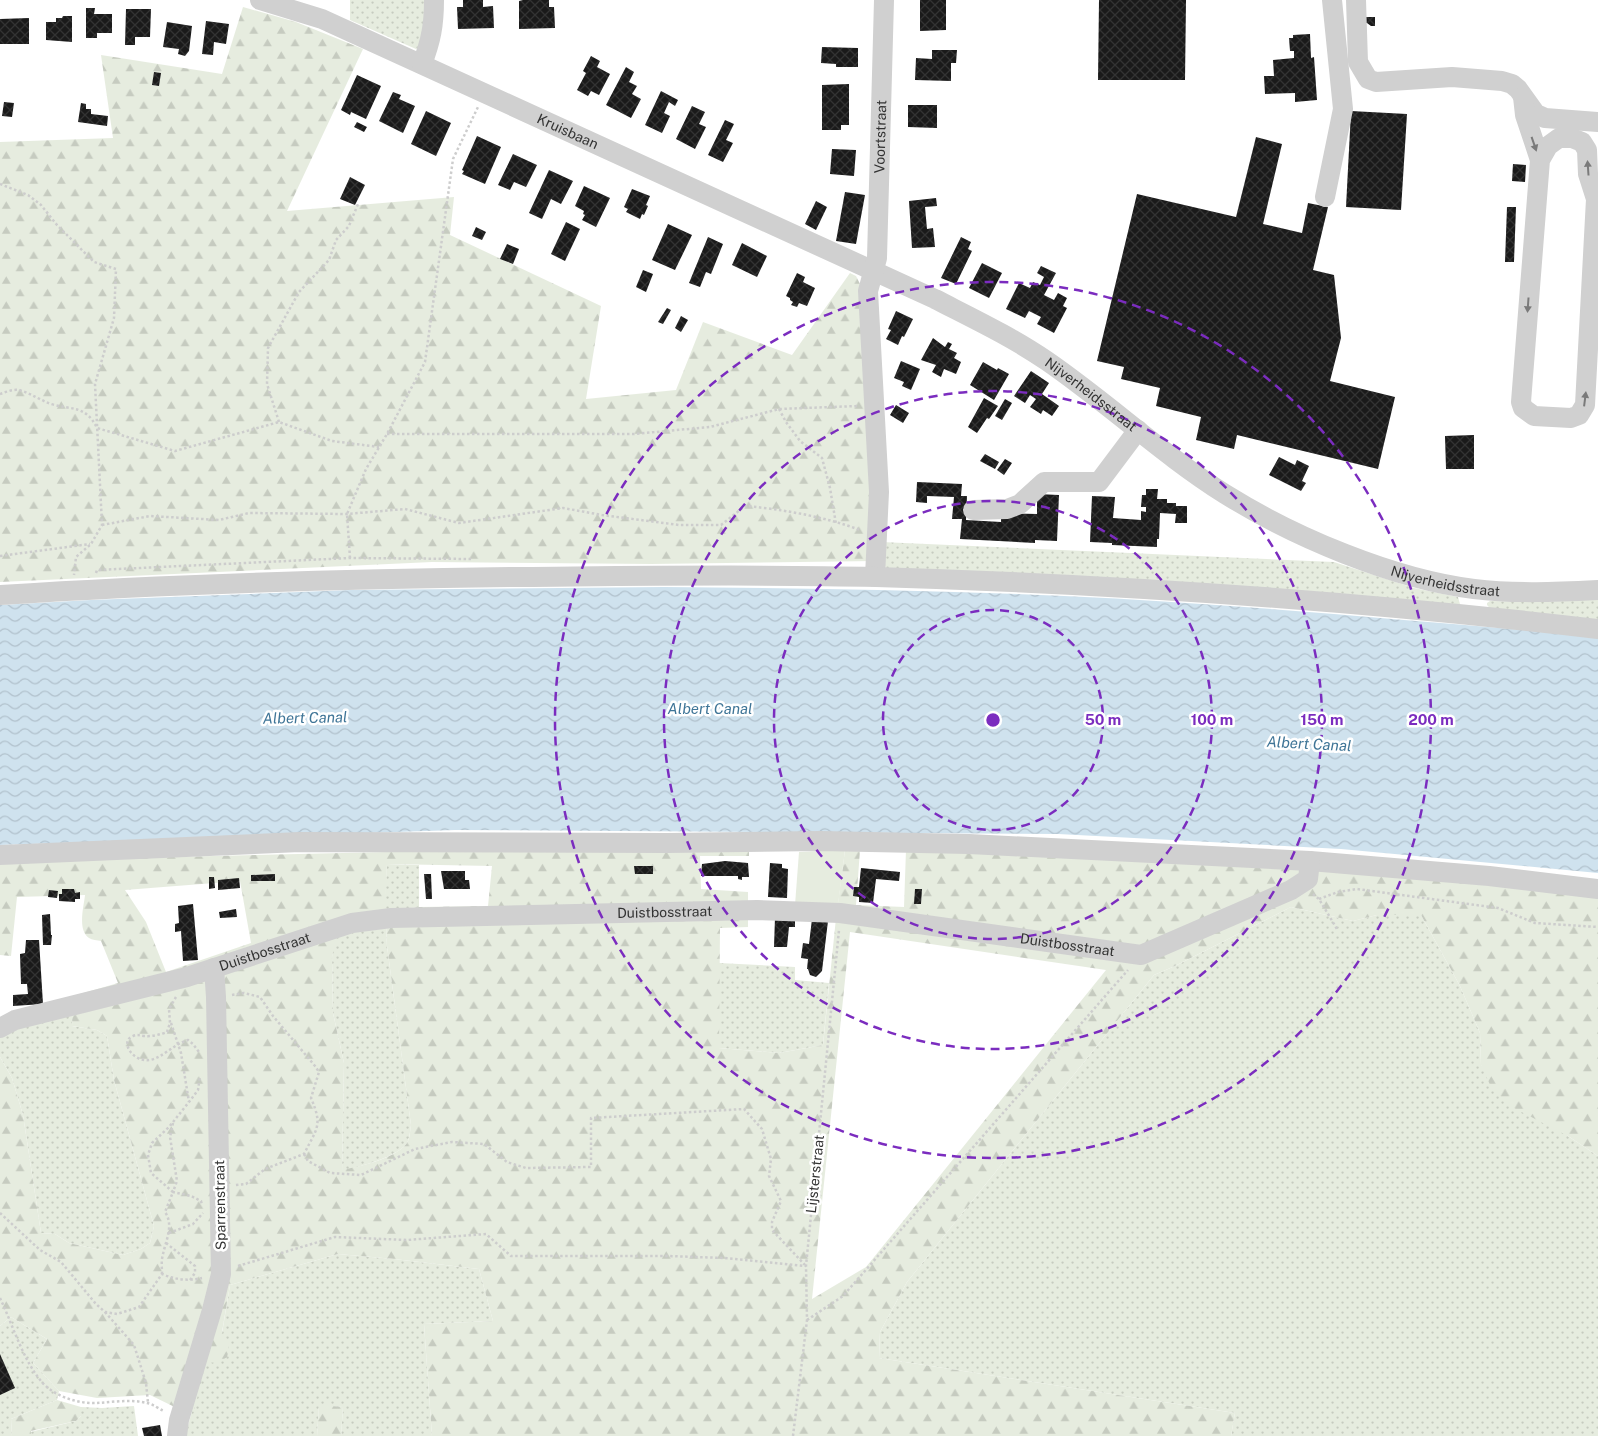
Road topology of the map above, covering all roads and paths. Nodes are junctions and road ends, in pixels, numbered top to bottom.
1 (260, 0) edge
2 (434, 0) edge
3 (884, 0) edge
4 (1332, 0) edge
5 (1356, 0) edge
6 (422, 64) junction
7 (485, 92) junction
8 (1523, 97) junction
9 (1598, 122) edge
10 (1540, 160) junction
11 (0, 184) edge
12 (1597, 196) edge
13 (1325, 197) dead end
14 (358, 204) dead end
15 (873, 271) junction
16 (0, 394) edge
17 (875, 406) junction
18 (778, 409) junction
19 (279, 422) junction
20 (97, 428) junction
21 (1138, 430) junction
22 (387, 434) junction
23 (379, 447) junction
24 (973, 510) dead end
25 (348, 514) junction
26 (836, 524) junction
27 (102, 525) junction
28 (877, 541) junction
29 (91, 544) junction
30 (0, 556) edge
31 (875, 577) junction
32 (350, 579) junction
33 (1473, 589) junction
34 (72, 590) junction
35 (1598, 590) edge
36 (0, 595) edge
37 (1470, 615) junction
38 (1598, 630) edge
39 (0, 855) edge
40 (1310, 861) junction
41 (1300, 885) junction
42 (1598, 889) edge
43 (1319, 899) junction
44 (840, 913) junction
45 (1598, 927) edge
46 (1337, 928) dead end
47 (1141, 956) junction
48 (214, 968) junction
49 (187, 977) junction
50 (216, 997) junction
51 (170, 1023) junction
52 (0, 1028) edge
53 (178, 1043) junction
54 (200, 1057) dead end
55 (202, 1074) dead end
56 (189, 1102) junction
57 (174, 1121) junction
58 (304, 1154) junction
59 (231, 1186) dead end
60 (173, 1192) junction
61 (0, 1213) edge
62 (169, 1233) junction
63 (166, 1243) junction
64 (240, 1258) dead end
65 (246, 1262) junction
66 (806, 1266) junction
67 (162, 1274) junction
68 (221, 1274) junction
69 (190, 1280) junction
70 (0, 1298) edge
71 (105, 1312) junction
72 (807, 1320) junction
73 (148, 1403) junction
74 (178, 1428) edge
75 (793, 1436) edge

1 - 6 street, Kruisbaan
2 - 6 street
3 - 15 street, Voortstraat
4 - 13 street
5 - 8 street
6 - 7 street, Kruisbaan
7 - 15 street, Kruisbaan
7 - 22 path
8 - 9 street
8 -> 10 street
12 -> 10 street
10 -> 12 street
11 - 20 path
14 - 19 path
15 - 17 street
15 - 21 street, Nijverheidsstraat
16 - 20 path
17 - 18 path
17 - 28 street
18 - 22 path
18 - 26 path
19 - 20 path
19 - 23 path
20 - 27 path
21 - 24 street
21 - 33 street, Nijverheidsstraat
22 - 23 path
23 - 25 path
25 - 26 path
25 - 27 path
25 - 32 path
26 - 28 path
27 - 29 path
28 - 31 street
29 - 30 path
29 - 34 path
31 - 32 street
31 - 37 street
32 - 34 street
33 - 35 street, Nijverheidsstraat
33 - 37 street
34 - 36 street
37 - 38 street
39 - 40 street
40 - 41 street
40 - 42 street
41 - 43 path
41 - 47 street
43 - 45 path
43 - 46 path
44 - 47 street, Duistbosstraat
44 - 48 street, Duistbosstraat
44 - 66 path, Lijsterstraat
47 - 72 path
48 - 49 street, Duistbosstraat
48 - 50 street, Sparrenstraat
49 - 51 path
49 - 52 street, Duistbosstraat
50 - 58 path
50 - 68 street, Sparrenstraat
51 - 53 path
51 - 53 path
53 - 54 path
53 - 56 path
55 - 56 path
56 - 57 path
57 - 60 path
57 - 60 path
58 - 59 path
58 - 66 path
60 - 62 path
60 - 62 path
61 - 71 path
62 - 63 path
63 - 67 path
63 - 69 path
64 - 65 path
65 - 66 path
65 - 68 path
66 - 72 path, Lijsterstraat
67 - 69 path
67 - 71 path
68 - 69 path
68 - 74 street, Sparrenstraat
70 - 73 path
71 - 73 path
72 - 75 path, Lijsterstraat
73 - 74 path

